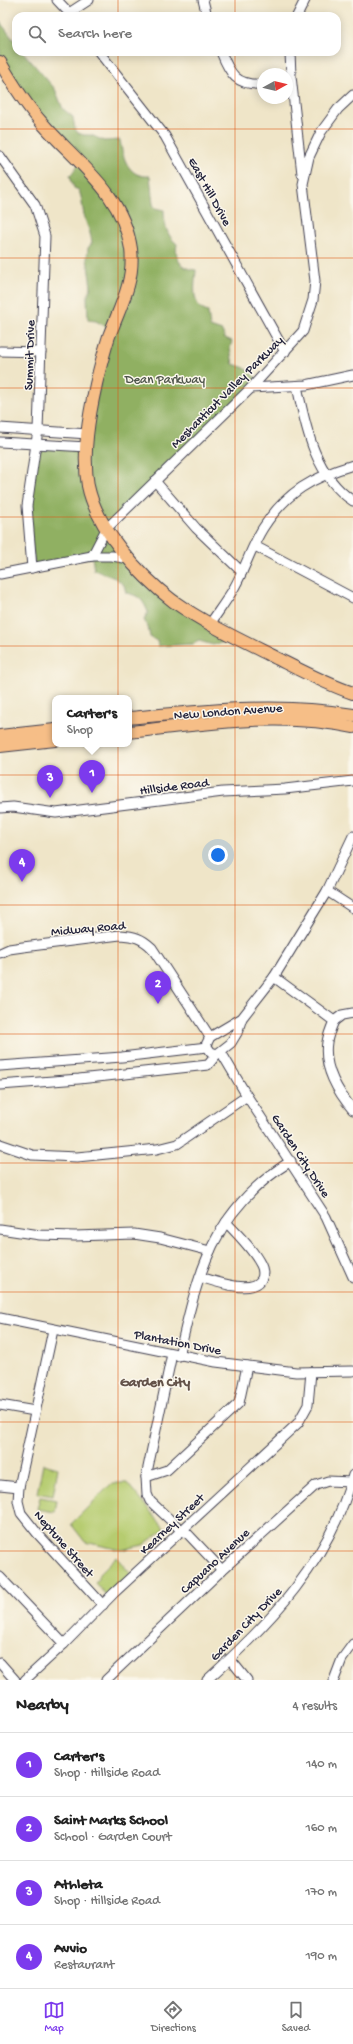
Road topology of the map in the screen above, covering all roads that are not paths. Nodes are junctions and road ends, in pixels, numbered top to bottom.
1 (57, 0) edge
2 (89, 0) edge
3 (203, 0) edge
4 (305, 0) edge
5 (68, 12) edge
6 (75, 12) edge
7 (206, 12) edge
8 (299, 12) edge
9 (103, 56) edge
10 (223, 56) edge
11 (290, 56) edge
12 (0, 62) edge
13 (289, 68) edge
14 (257, 83) edge
15 (353, 96) edge
16 (292, 104) edge
17 (0, 156) edge
18 (303, 184) junction
19 (0, 350) edge
20 (41, 352) junction
21 (285, 352) junction
22 (353, 376) edge
23 (297, 386) junction
24 (251, 388) junction
25 (0, 428) edge
26 (38, 430) junction
27 (88, 434) junction
28 (0, 442) edge
29 (36, 444) junction
30 (87, 448) junction
31 (353, 466) edge
32 (325, 473) junction
33 (155, 481) junction
34 (353, 501) edge
35 (106, 529) junction
36 (255, 546) junction
37 (92, 556) junction
38 (130, 559) junction
39 (32, 568) junction
40 (242, 572) junction
41 (0, 574) edge
42 (353, 598) edge
43 (210, 624) junction
44 (353, 693) edge
45 (353, 715) edge
46 (132, 718) edge
47 (353, 727) edge
48 (52, 730) edge
49 (132, 732) edge
50 (0, 736) edge
51 (52, 740) edge
52 (0, 746) edge
53 (352, 782) edge
54 (0, 808) edge
55 (352, 839) edge
56 (328, 891) junction
57 (353, 908) edge
58 (0, 953) edge
59 (274, 977) junction
60 (353, 1013) edge
61 (242, 1018) junction
62 (334, 1021) junction
63 (213, 1036) junction
64 (207, 1047) junction
65 (221, 1051) junction
66 (0, 1066) edge
67 (0, 1085) edge
68 (247, 1096) junction
69 (353, 1110) edge
70 (0, 1144) edge
71 (291, 1161) junction
72 (226, 1222) junction
73 (0, 1229) edge
74 (210, 1251) junction
75 (352, 1272) edge
76 (200, 1277) junction
77 (0, 1318) edge
78 (53, 1330) junction
79 (176, 1355) junction
80 (247, 1366) junction
81 (311, 1372) junction
82 (353, 1372) edge
83 (0, 1405) edge
84 (35, 1411) junction
85 (146, 1477) junction
86 (352, 1478) edge
87 (0, 1484) edge
88 (19, 1487) junction
89 (182, 1531) junction
90 (222, 1570) junction
91 (0, 1577) edge
92 (103, 1605) junction
93 (64, 1644) junction
94 (353, 1644) edge
95 (230, 1659) junction
96 (0, 1663) edge
97 (15, 1680) edge
98 (25, 1680) edge
99 (106, 1680) edge
100 (207, 1680) edge
101 (247, 1680) edge
102 (334, 1680) edge

1 - 5 street
2 - 6 street
3 - 7 street
4 - 8 street
9 - 21 street, East Hill Drive
10 - 14 street
11 - 13 street
12 - 27 main road
15 - 18 street, Meshanticut Valley Parkway
16 - 18 street
17 - 20 street, Summit Drive
18 - 21 street, Meshanticut Valley Parkway
19 - 20 street
20 - 26 street, Summit Drive
21 - 24 street, Meshanticut Valley Parkway
22 - 23 street
23 - 24 street
23 - 32 street
24 - 33 street, Meshanticut Valley Parkway
25 - 26 street
26 - 27 street
26 - 29 street, Summit Drive
27 - 30 main road
28 - 29 street
29 - 30 street
29 - 39 street, Summit Drive
30 - 35 main road
31 - 32 street
32 - 34 street
32 - 36 street
33 - 35 street, Meshanticut Valley Parkway
33 - 40 street
35 - 37 street
35 - 38 main road
36 - 40 street
36 - 42 street
37 - 38 street
37 - 39 street
38 - 43 main road
39 - 41 street
40 - 43 street
43 - 44 main road
45 - 46 main road, New London Avenue
47 - 49 main road, New London Avenue
48 - 50 main road
51 - 52 main road
53 - 54 street, Hillside Road
55 - 56 street
56 - 57 street
56 - 59 street
58 - 63 street, Midway Road
59 - 61 street
59 - 62 street
60 - 62 street
61 - 63 street
61 - 65 street
62 - 69 street
63 - 64 street
63 - 65 street, Garden City Drive
64 - 65 street, Garden City Drive
64 - 66 street
65 - 67 street
65 - 68 street, Garden City Drive
68 - 70 street
68 - 71 street, Garden City Drive
71 - 72 street
71 - 75 street, Garden City Drive
72 - 74 street
72 - 76 street
73 - 74 street
74 - 76 street
76 - 79 street
77 - 78 street, Plantation Drive
78 - 79 street, Plantation Drive
78 - 84 street, Neptune Street
79 - 80 street, Plantation Drive
79 - 85 street
80 - 81 street, Plantation Drive
80 - 85 street
81 - 82 street, Plantation Drive
81 - 89 street, Kearney Street
83 - 84 street
84 - 88 street, Neptune Street
85 - 89 street
86 - 90 street, Capuano Avenue
86 - 95 street, Garden City Drive
87 - 88 street
88 - 92 street, Neptune Street
89 - 90 street
89 - 92 street, Kearney Street
90 - 99 street, Capuano Avenue
91 - 93 street
92 - 93 street, Kearney Street
93 - 98 street, Kearney Street
94 - 102 street
95 - 100 street, Garden City Drive
95 - 101 street
96 - 97 street

